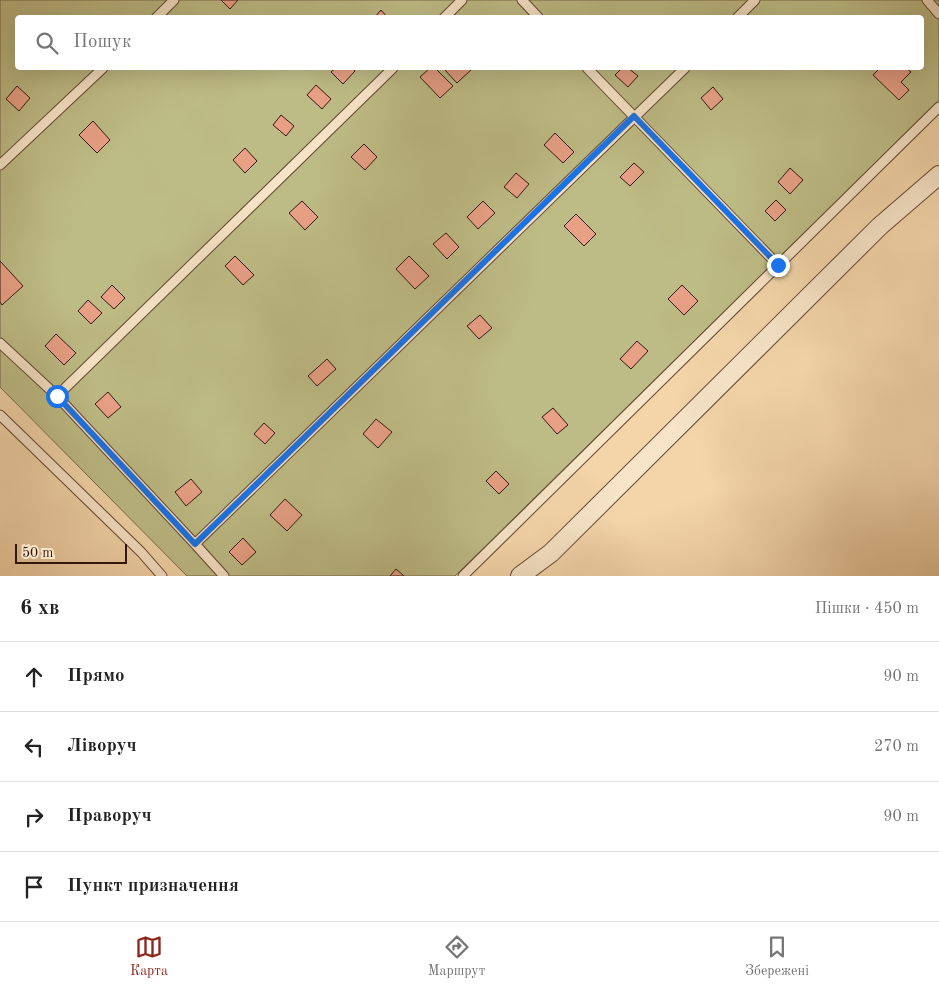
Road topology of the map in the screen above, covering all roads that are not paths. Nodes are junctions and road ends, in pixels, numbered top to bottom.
1 (174, 0) edge
2 (462, 0) edge
3 (522, 0) edge
4 (755, 0) edge
5 (927, 0) edge
6 (939, 14) edge
7 (159, 15) edge
8 (447, 15) edge
9 (536, 15) edge
10 (740, 15) edge
11 (101, 70) edge
12 (391, 70) edge
13 (589, 70) edge
14 (683, 70) edge
15 (939, 107) edge
16 (634, 116) junction
17 (0, 165) edge
18 (939, 175) edge
19 (778, 265) junction
20 (0, 343) edge
21 (57, 396) junction
22 (0, 415) edge
23 (195, 544) junction
24 (162, 576) edge
25 (224, 576) edge
26 (463, 576) edge
27 (520, 576) edge

1 - 7 lane
2 - 8 lane
3 - 9 lane
4 - 10 lane
5 - 6 lane
11 - 17 lane
12 - 21 lane
13 - 16 lane
14 - 16 lane
15 - 19 lane
16 - 19 lane
16 - 23 lane
18 - 27 street
19 - 26 lane
20 - 21 lane
21 - 23 lane
22 - 24 lane
23 - 25 lane

